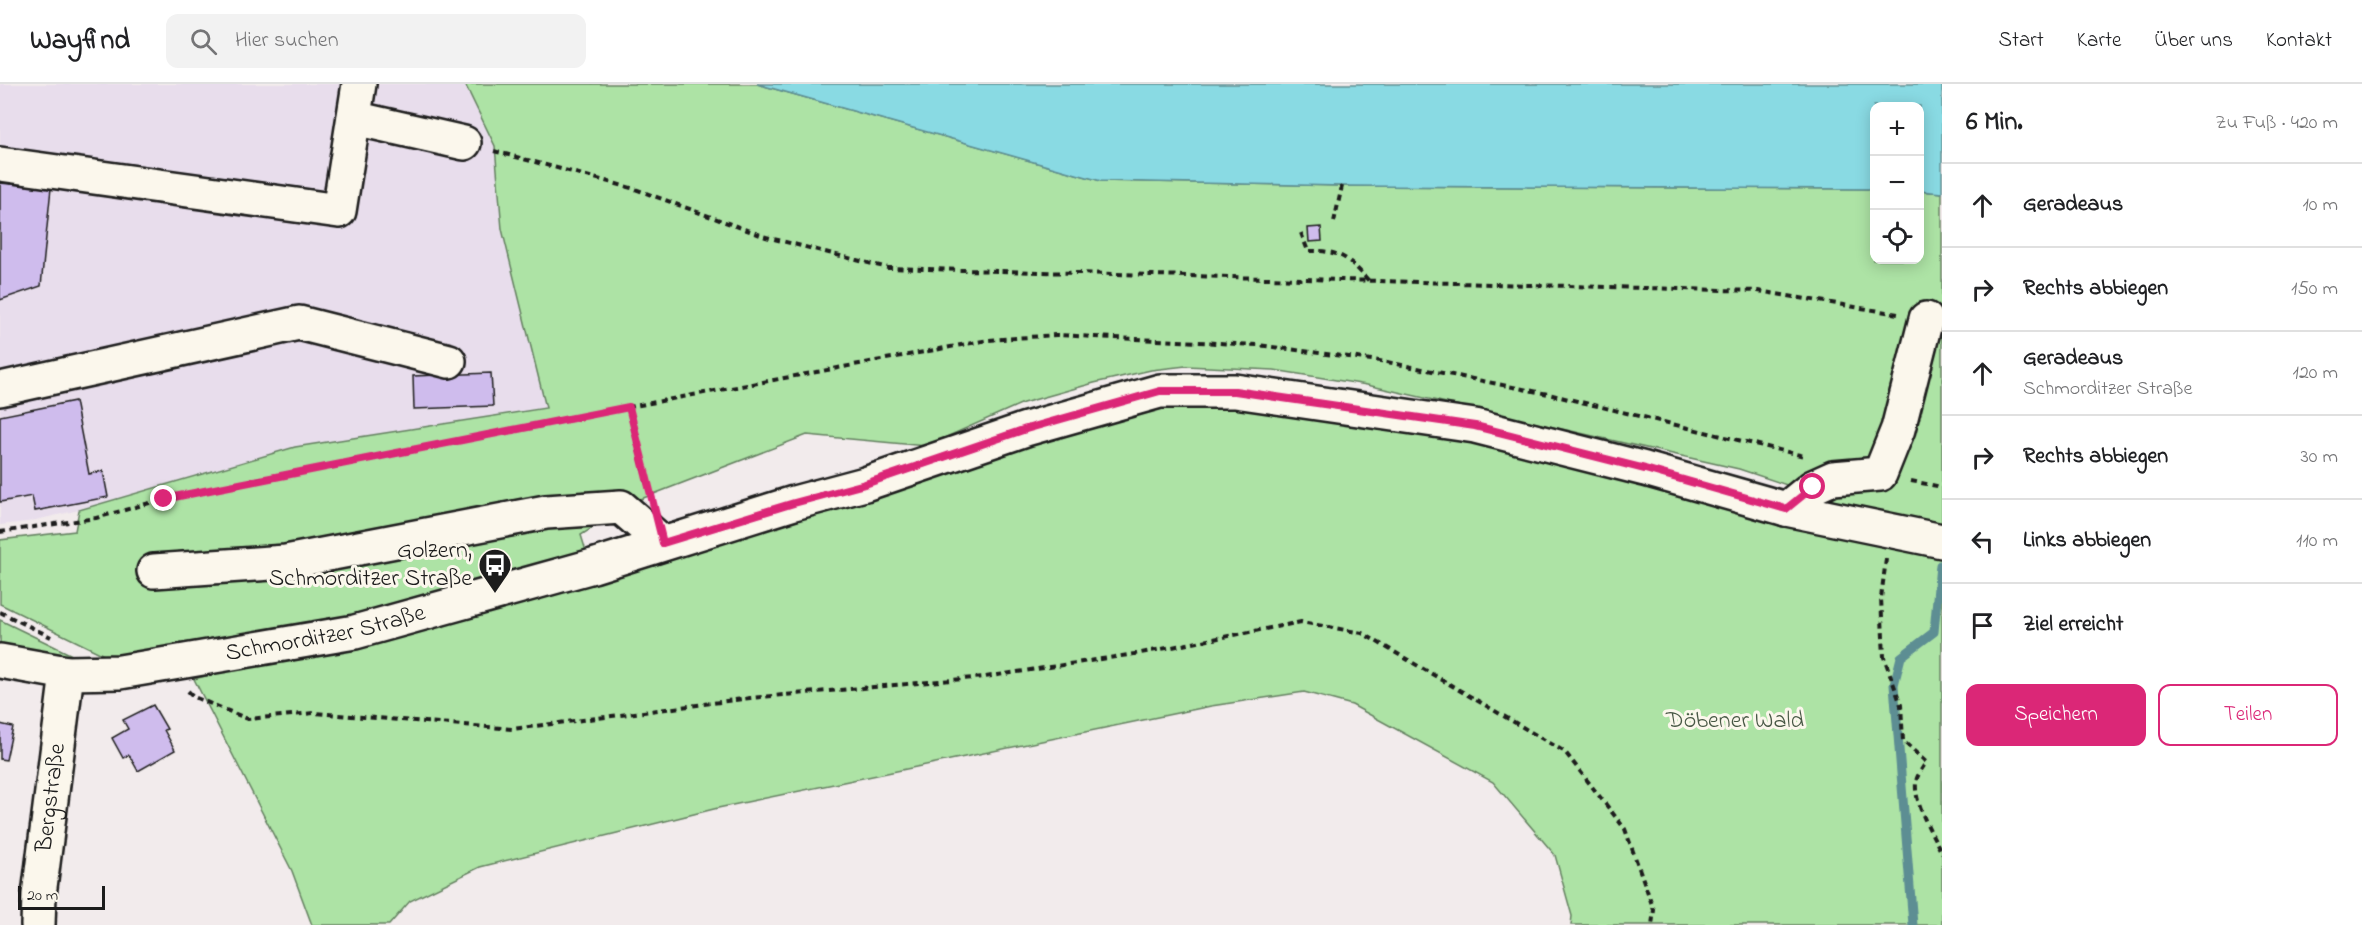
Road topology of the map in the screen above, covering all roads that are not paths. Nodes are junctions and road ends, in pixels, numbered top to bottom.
1 (359, 84) edge
2 (354, 118) junction
3 (464, 143) road end
4 (0, 164) edge
5 (1926, 319) road end
6 (449, 361) dead end
7 (0, 389) edge
8 (1786, 509) junction
9 (1934, 540) edge
10 (663, 543) junction
11 (154, 571) dead end
12 (0, 661) edge
13 (67, 673) junction
14 (38, 925) edge

1 - 2 main road
2 - 3 main road
2 - 4 main road
5 - 8 main road
6 - 7 main road
8 - 9 main road, Schmorditzer Straße
8 - 10 main road, Schmorditzer Straße
10 - 11 main road
10 - 13 main road, Schmorditzer Straße
12 - 13 main road, Schmorditzer Straße
13 - 14 main road, Bergstraße

